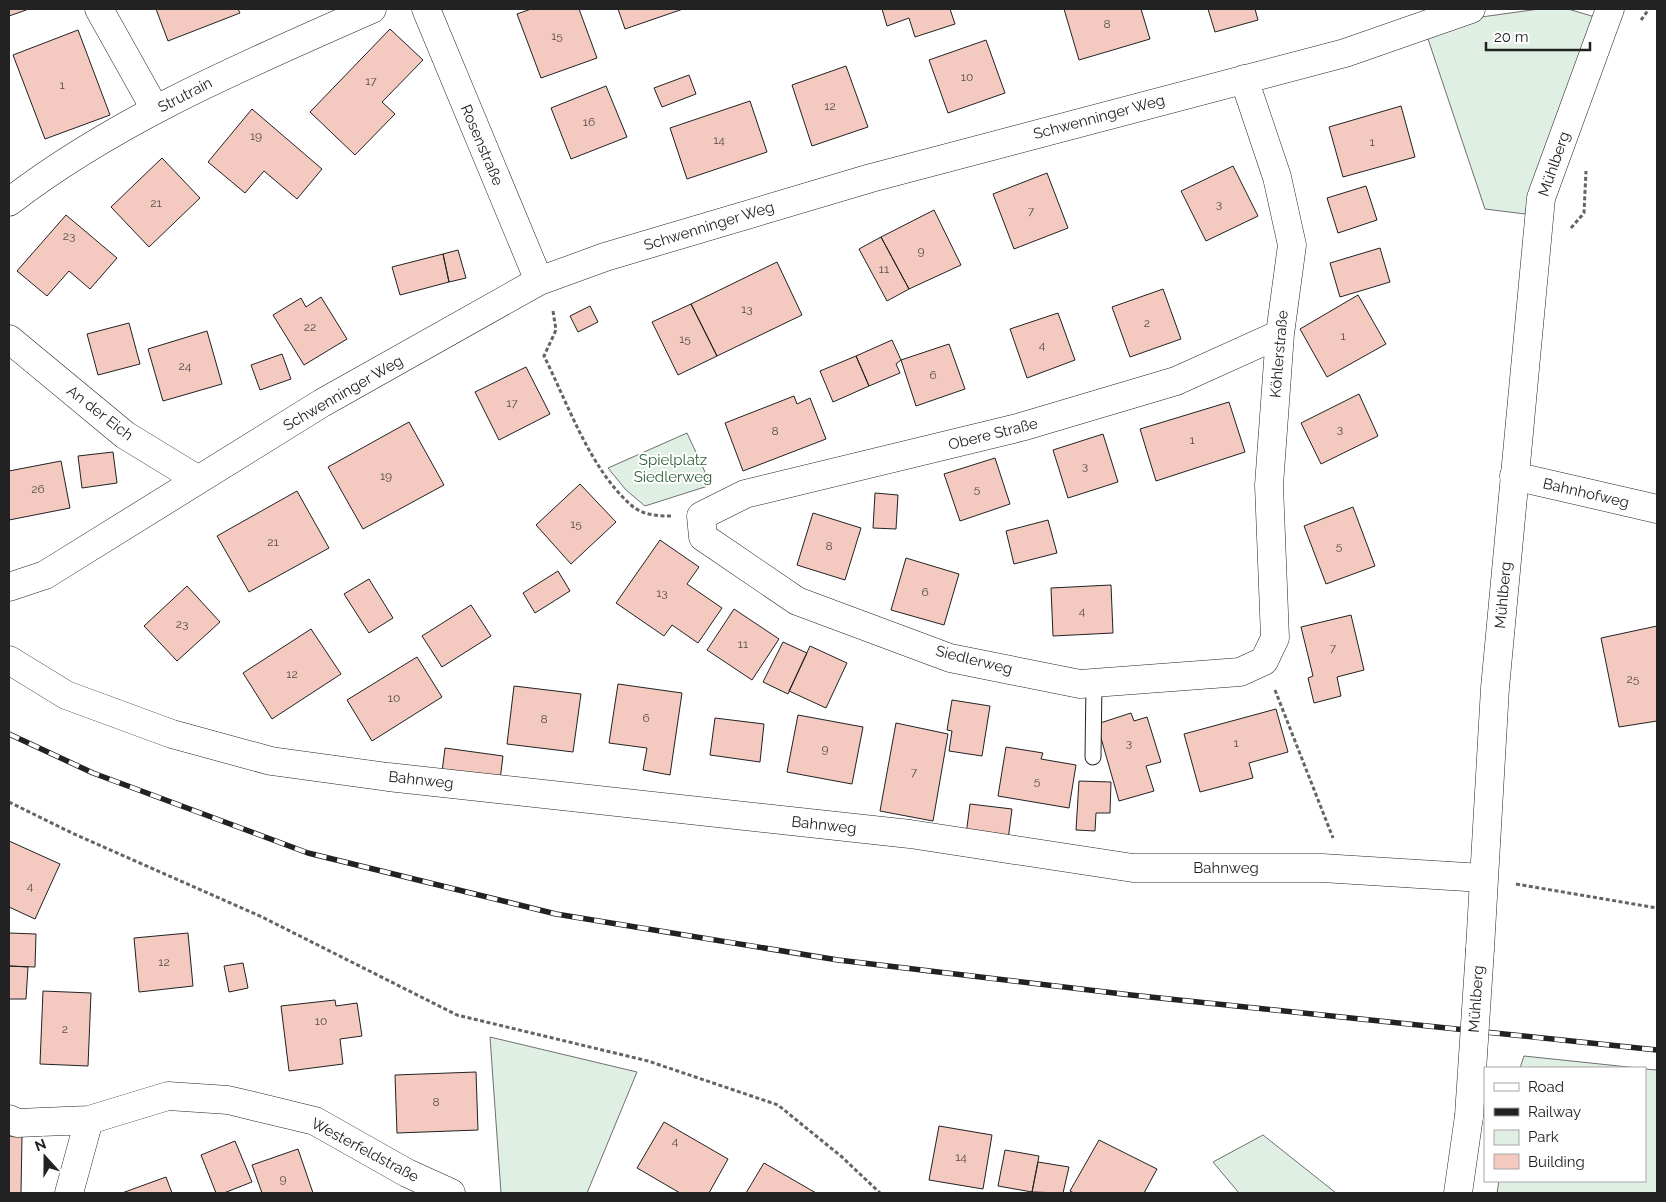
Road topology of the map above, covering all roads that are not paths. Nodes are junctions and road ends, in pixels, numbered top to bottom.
1 (99, 9) edge
2 (372, 9) edge
3 (426, 9) edge
4 (1470, 9) edge
5 (1606, 10) edge
6 (1244, 79) junction
7 (155, 110) junction
8 (9, 202) edge
9 (539, 281) junction
10 (1280, 334) junction
11 (9, 339) edge
12 (1514, 476) junction
13 (197, 479) junction
14 (1657, 509) edge
15 (701, 516) joint
16 (9, 588) edge
17 (1269, 649) joint
18 (9, 660) edge
19 (1094, 683) junction
20 (1092, 758) dead end
21 (1483, 878) junction
22 (9, 1119) edge
23 (89, 1120) junction
24 (69, 1193) edge
25 (450, 1193) edge
26 (1458, 1193) edge

1 - 7 street
2 - 7 street, Strutrain
3 - 9 street, Rosenstraße
4 - 6 street, Schwenninger Weg
5 - 12 street, Mühlberg
6 - 9 street, Schwenninger Weg
6 - 10 street, Köhlerstraße
7 - 8 street, Strutrain
9 - 13 street, Schwenninger Weg
10 - 15 street, Obere Straße
10 - 17 street, Köhlerstraße
11 - 13 street, An der Eich
12 - 14 street, Bahnhofweg
12 - 21 street, Mühlberg
13 - 16 street, Schwenninger Weg
15 - 19 street, Siedlerweg
17 - 19 street, Siedlerweg
18 - 21 street, Bahnweg
19 - 20 lane
21 - 26 street, Mühlberg, bridge
22 - 23 street, Westerfeldstraße
23 - 24 street
23 - 25 street, Westerfeldstraße

